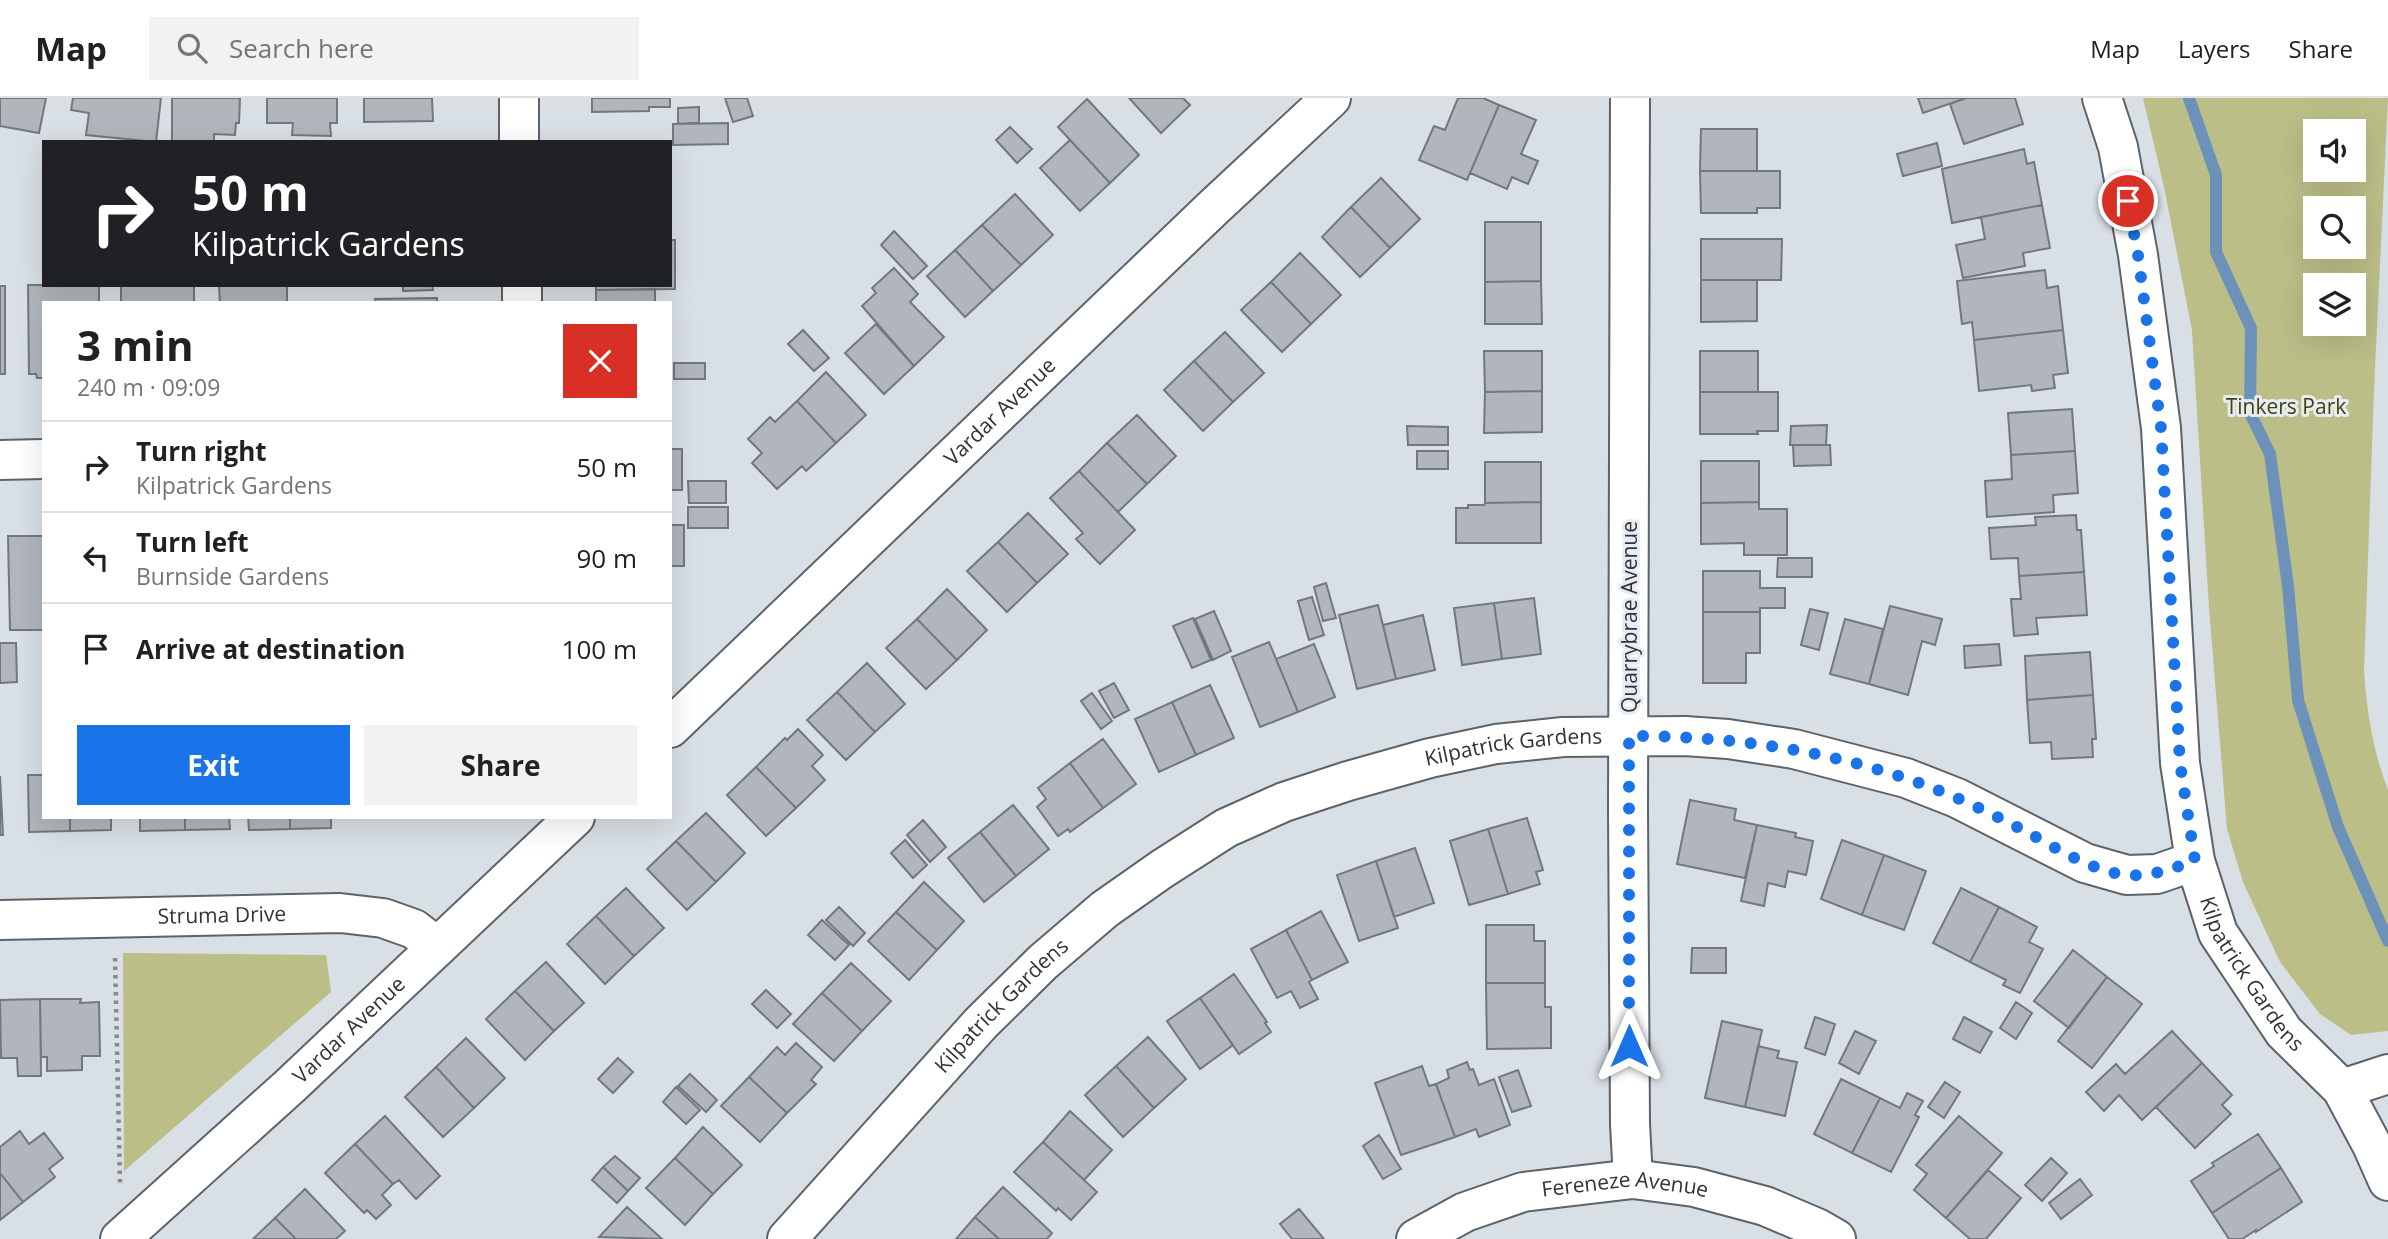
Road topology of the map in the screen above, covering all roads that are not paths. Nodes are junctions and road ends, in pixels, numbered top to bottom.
1 (519, 98) edge
2 (1331, 98) edge
3 (1630, 98) edge
4 (2102, 98) edge
5 (519, 140) edge
6 (42, 459) edge
7 (0, 460) edge
8 (672, 726) edge
9 (1629, 736) junction
10 (573, 819) edge
11 (2195, 861) junction
12 (0, 920) edge
13 (437, 947) junction
14 (2388, 1074) edge
15 (2342, 1089) junction
16 (2380, 1142) edge
17 (1633, 1179) junction
18 (2388, 1181) edge
19 (122, 1238) edge
20 (787, 1239) edge
21 (1416, 1239) edge
22 (1836, 1239) edge

1 - 5 street
2 - 8 street, Vardar Avenue
3 - 9 street, Quarrybrae Avenue
4 - 11 street
6 - 7 street
9 - 11 street, Kilpatrick Gardens
9 - 17 street, Quarrybrae Avenue
9 - 20 street, Kilpatrick Gardens
10 - 13 street, Vardar Avenue
11 - 15 street, Kilpatrick Gardens
12 - 13 street, Struma Drive
13 - 19 street, Vardar Avenue
14 - 15 street
15 - 16 street, Kilpatrick Gardens
16 - 18 street, Kilpatrick Gardens
17 - 21 street, Fereneze Avenue
17 - 22 street, Fereneze Avenue

